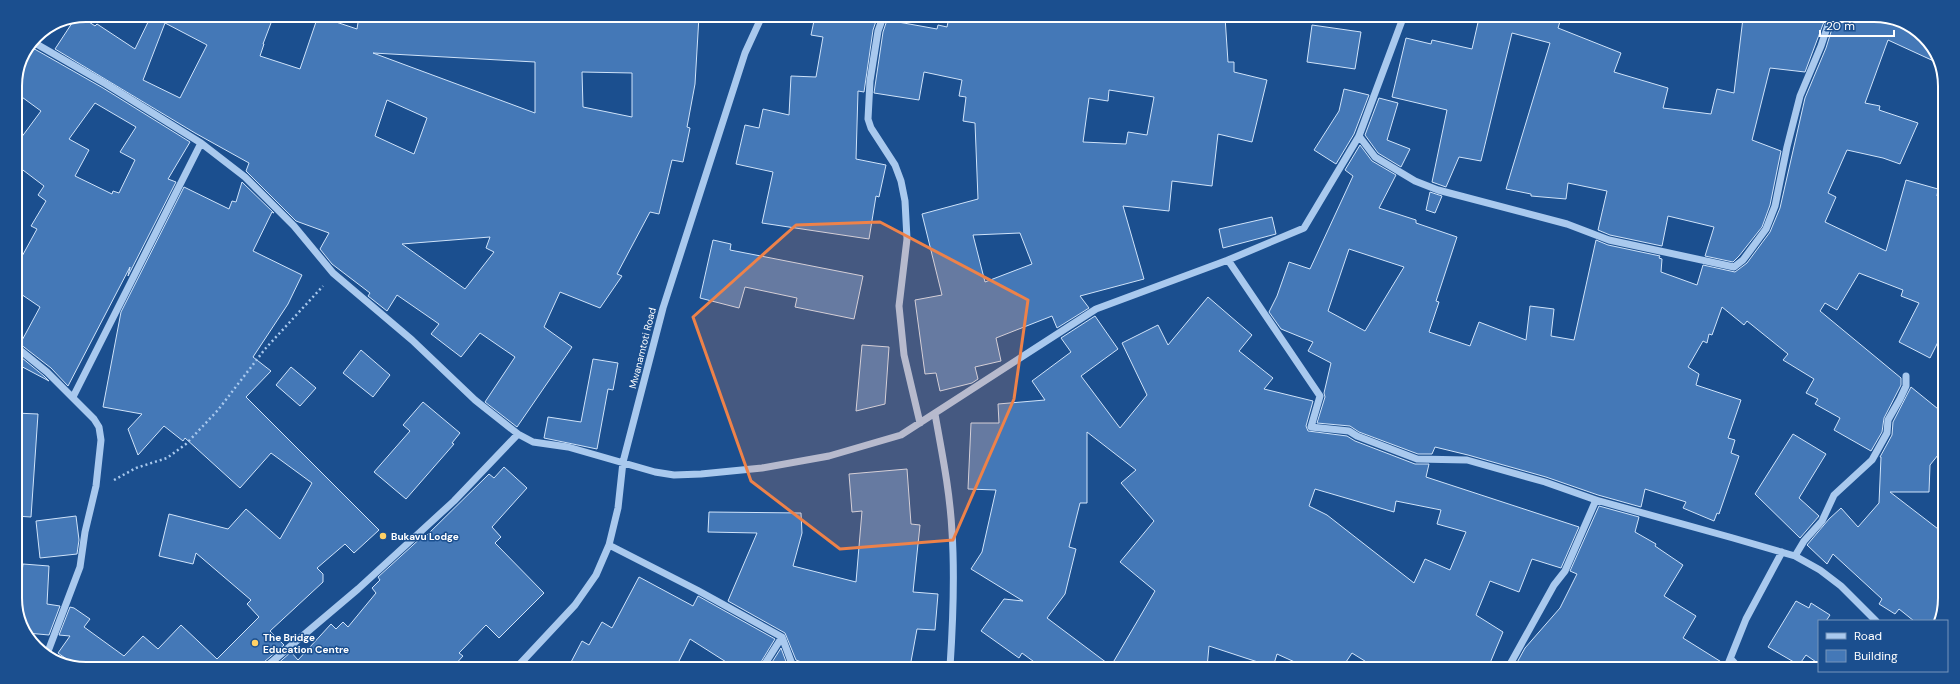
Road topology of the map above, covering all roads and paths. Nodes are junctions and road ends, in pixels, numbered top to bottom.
1 (759, 22) edge
2 (881, 22) edge
3 (1402, 22) edge
4 (1829, 22) edge
5 (38, 45) edge
6 (1359, 136) junction
7 (201, 143) junction
8 (1228, 260) junction
9 (333, 273) junction
10 (22, 352) edge
11 (1906, 376) dead end
12 (73, 396) junction
13 (935, 414) junction
14 (920, 423) junction
15 (518, 434) junction
16 (623, 462) junction
17 (96, 486) junction
18 (1596, 500) junction
19 (609, 546) junction
20 (1782, 552) junction
21 (1795, 556) junction
22 (1875, 620) edge
23 (782, 637) junction
24 (49, 650) edge
25 (1731, 659) junction
26 (272, 662) edge
27 (522, 662) edge
28 (765, 662) edge
29 (791, 662) edge
30 (950, 662) edge
31 (1511, 662) edge
32 (1730, 662) edge
33 (1734, 662) edge

1 - 16 street, Mwanamtoti Road
2 - 14 street
3 - 6 street
4 - 6 street
5 - 7 street
6 - 8 street
7 - 9 street
7 - 12 street
8 - 13 street
8 - 18 street
9 - 15 street
9 - 17 path
10 - 12 street
11 - 21 street
12 - 17 street
13 - 14 street
13 - 30 street
14 - 16 street
15 - 16 street
15 - 26 street
16 - 19 street, Mwanamtoti Road
17 - 24 street
18 - 20 street
18 - 31 street
19 - 23 street
19 - 27 street, Mwanamtoti Road
20 - 21 street
20 - 25 street
21 - 22 street
23 - 28 street
23 - 29 street
25 - 32 street
25 - 33 street

